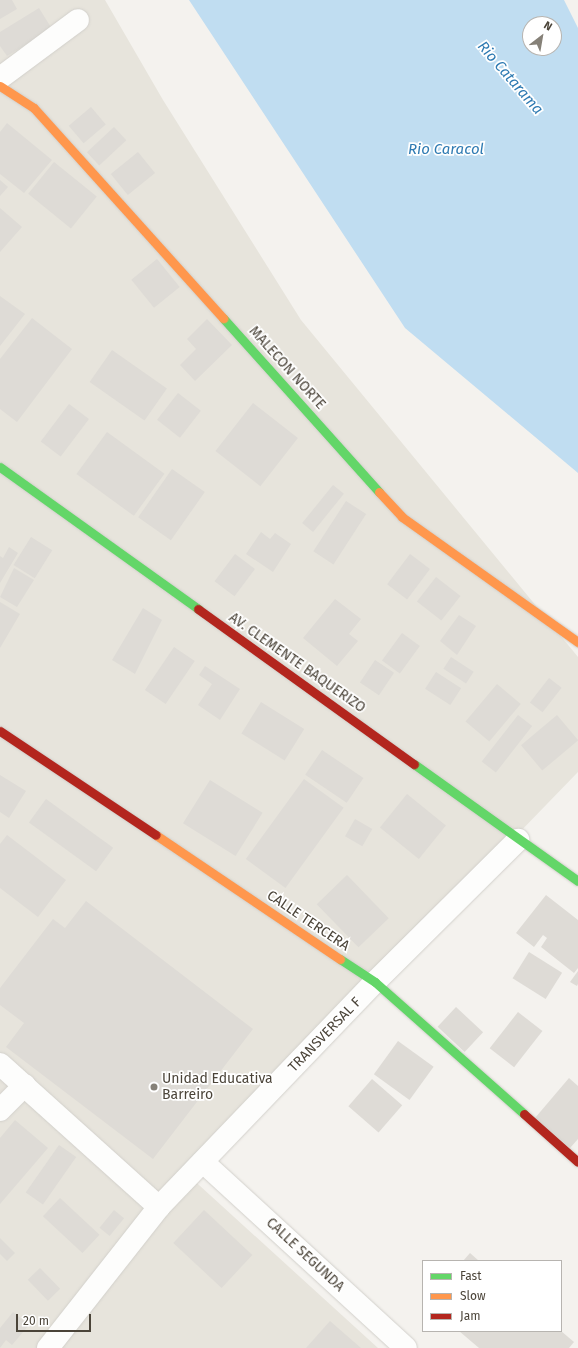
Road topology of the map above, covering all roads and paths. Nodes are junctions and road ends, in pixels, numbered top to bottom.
1 (78, 20) dead end
2 (0, 78) edge
3 (0, 86) edge
4 (0, 467) edge
5 (578, 642) edge
6 (0, 731) edge
7 (518, 840) junction
8 (578, 881) edge
9 (375, 982) junction
10 (0, 1064) edge
11 (25, 1085) junction
12 (0, 1110) edge
13 (203, 1162) junction
14 (578, 1162) edge
15 (159, 1207) junction
16 (48, 1348) edge
17 (406, 1348) edge

1 - 2 street
3 - 5 main road, MALECON NORTE
4 - 7 main road, AV. CLEMENTE BAQUERIZO
6 - 9 main road, CALLE TERCERA
7 - 8 main road, AV. CLEMENTE BAQUERIZO
7 - 9 street, TRANSVERSAL F
9 - 13 street, TRANSVERSAL F
9 - 14 main road, CALLE TERCERA
10 - 11 street
11 - 12 street
11 - 15 street
13 - 15 street, TRANSVERSAL F
13 - 17 street, CALLE SEGUNDA
15 - 16 street, TRANSVERSAL F

